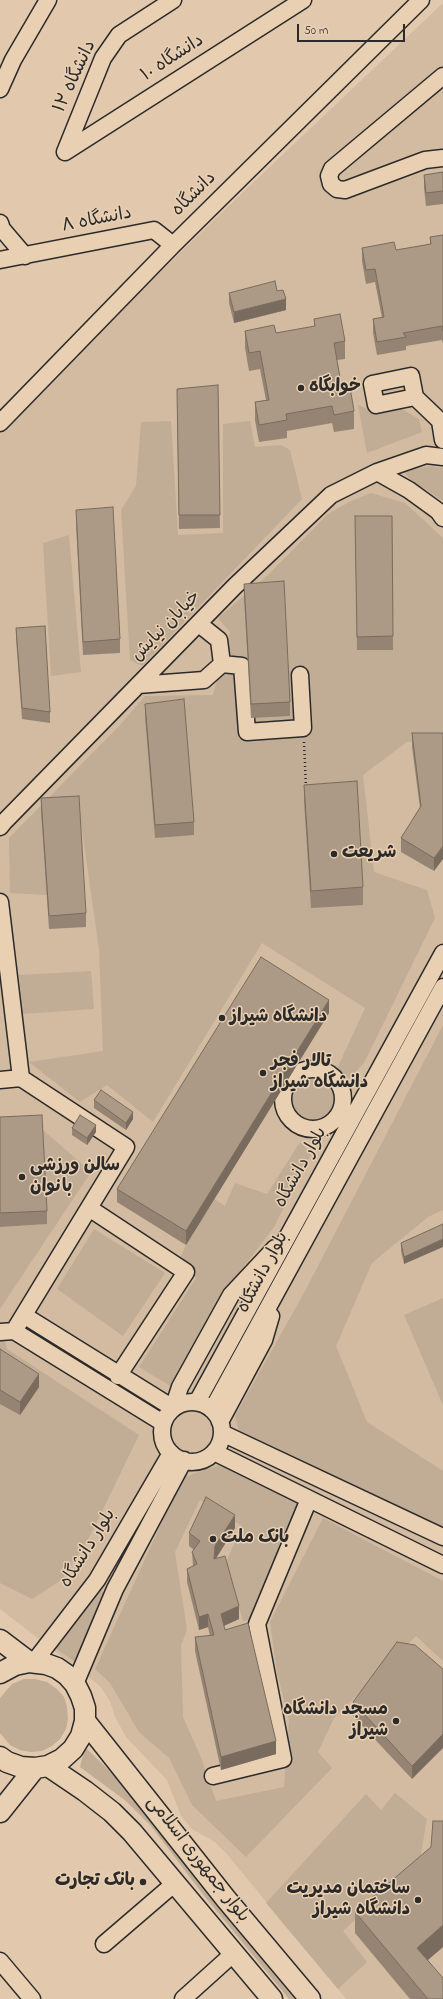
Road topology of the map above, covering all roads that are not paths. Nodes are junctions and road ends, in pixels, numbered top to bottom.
1 (48, 0) edge
2 (173, 0) edge
3 (302, 0) edge
4 (421, 0) edge
5 (443, 76) edge
6 (0, 89) edge
7 (443, 90) edge
8 (422, 92) junction
9 (65, 152) joint
10 (443, 158) edge
11 (0, 223) edge
12 (173, 245) junction
13 (25, 256) junction
14 (0, 260) edge
15 (415, 397) dead end
16 (0, 423) edge
17 (443, 440) edge
18 (443, 457) edge
19 (377, 472) junction
20 (443, 518) edge
21 (199, 624) junction
22 (222, 664) junction
23 (300, 675) dead end
24 (138, 685) junction
25 (0, 827) edge
26 (0, 902) edge
27 (443, 953) edge
28 (443, 987) edge
29 (21, 1078) junction
30 (0, 1080) edge
31 (89, 1208) junction
32 (288, 1235) junction
33 (24, 1316) junction
34 (7, 1332) edge
35 (118, 1376) junction
36 (197, 1402) junction
37 (173, 1408) junction
38 (218, 1422) junction
39 (163, 1423) junction
40 (214, 1452) junction
41 (177, 1456) junction
42 (309, 1499) junction
43 (443, 1537) edge
44 (443, 1565) edge
45 (97, 1580) junction
46 (115, 1589) junction
47 (0, 1640) edge
48 (32, 1662) junction
49 (0, 1672) edge
50 (75, 1684) junction
51 (85, 1721) junction
52 (0, 1757) edge
53 (42, 1767) junction
54 (213, 1776) dead end
55 (0, 1812) edge
56 (175, 1883) junction
57 (104, 1944) dead end
58 (234, 1953) junction
59 (0, 1961) edge
60 (32, 1999) edge
61 (183, 1999) edge
62 (272, 1999) edge
63 (310, 1999) edge

1 - 6 street
2 - 9 street, ۱۲ دانشگاه
3 - 9 street, ۱۰ دانشگاه
4 - 12 street, دانشگاه
5 - 8 street
7 - 8 street
8 - 10 street
11 - 13 street
12 - 13 street, ۸ دانشگاه
12 - 16 street, دانشگاه
13 - 14 street, ۸ دانشگاه
15 - 17 street
18 - 19 street, خیابان نیایش
19 - 20 street
19 - 21 street, خیابان نیایش
21 - 22 street
21 - 24 street, خیابان نیایش
22 - 23 street
22 - 24 street
24 - 25 street, خیابان نیایش
26 - 29 street
27 - 32 street, بلوار دانشگاه
28 - 38 street, بلوار دانشکاه
29 - 30 street
29 - 31 street
31 - 33 street
31 - 35 street
32 - 36 street, بلوار دانشگاه
32 - 37 street
33 - 34 street
33 - 35 street
34 - 39 street
35 - 37 street
36 - 37 street
36 - 38 street
37 - 39 street
38 - 40 street
38 - 43 street
39 - 41 street
40 - 41 street
40 - 42 street
41 - 45 street, بلوار دانشگاه
41 - 46 street
42 - 44 street
42 - 54 street
45 - 46 street
45 - 48 street, بلوار دانشگاه
46 - 50 street
47 - 48 main road
48 - 49 main road
48 - 50 main road
50 - 51 main road
51 - 53 main road
51 - 63 main road, بلوار جمهوری اسلامی
52 - 53 main road
53 - 55 main road
53 - 56 main road, بلوار جمهوری اسلامی
56 - 57 street
56 - 58 main road, بلوار جمهوری اسلامی
58 - 61 street
58 - 62 main road, بلوار جمهوری اسلامی
59 - 60 street

